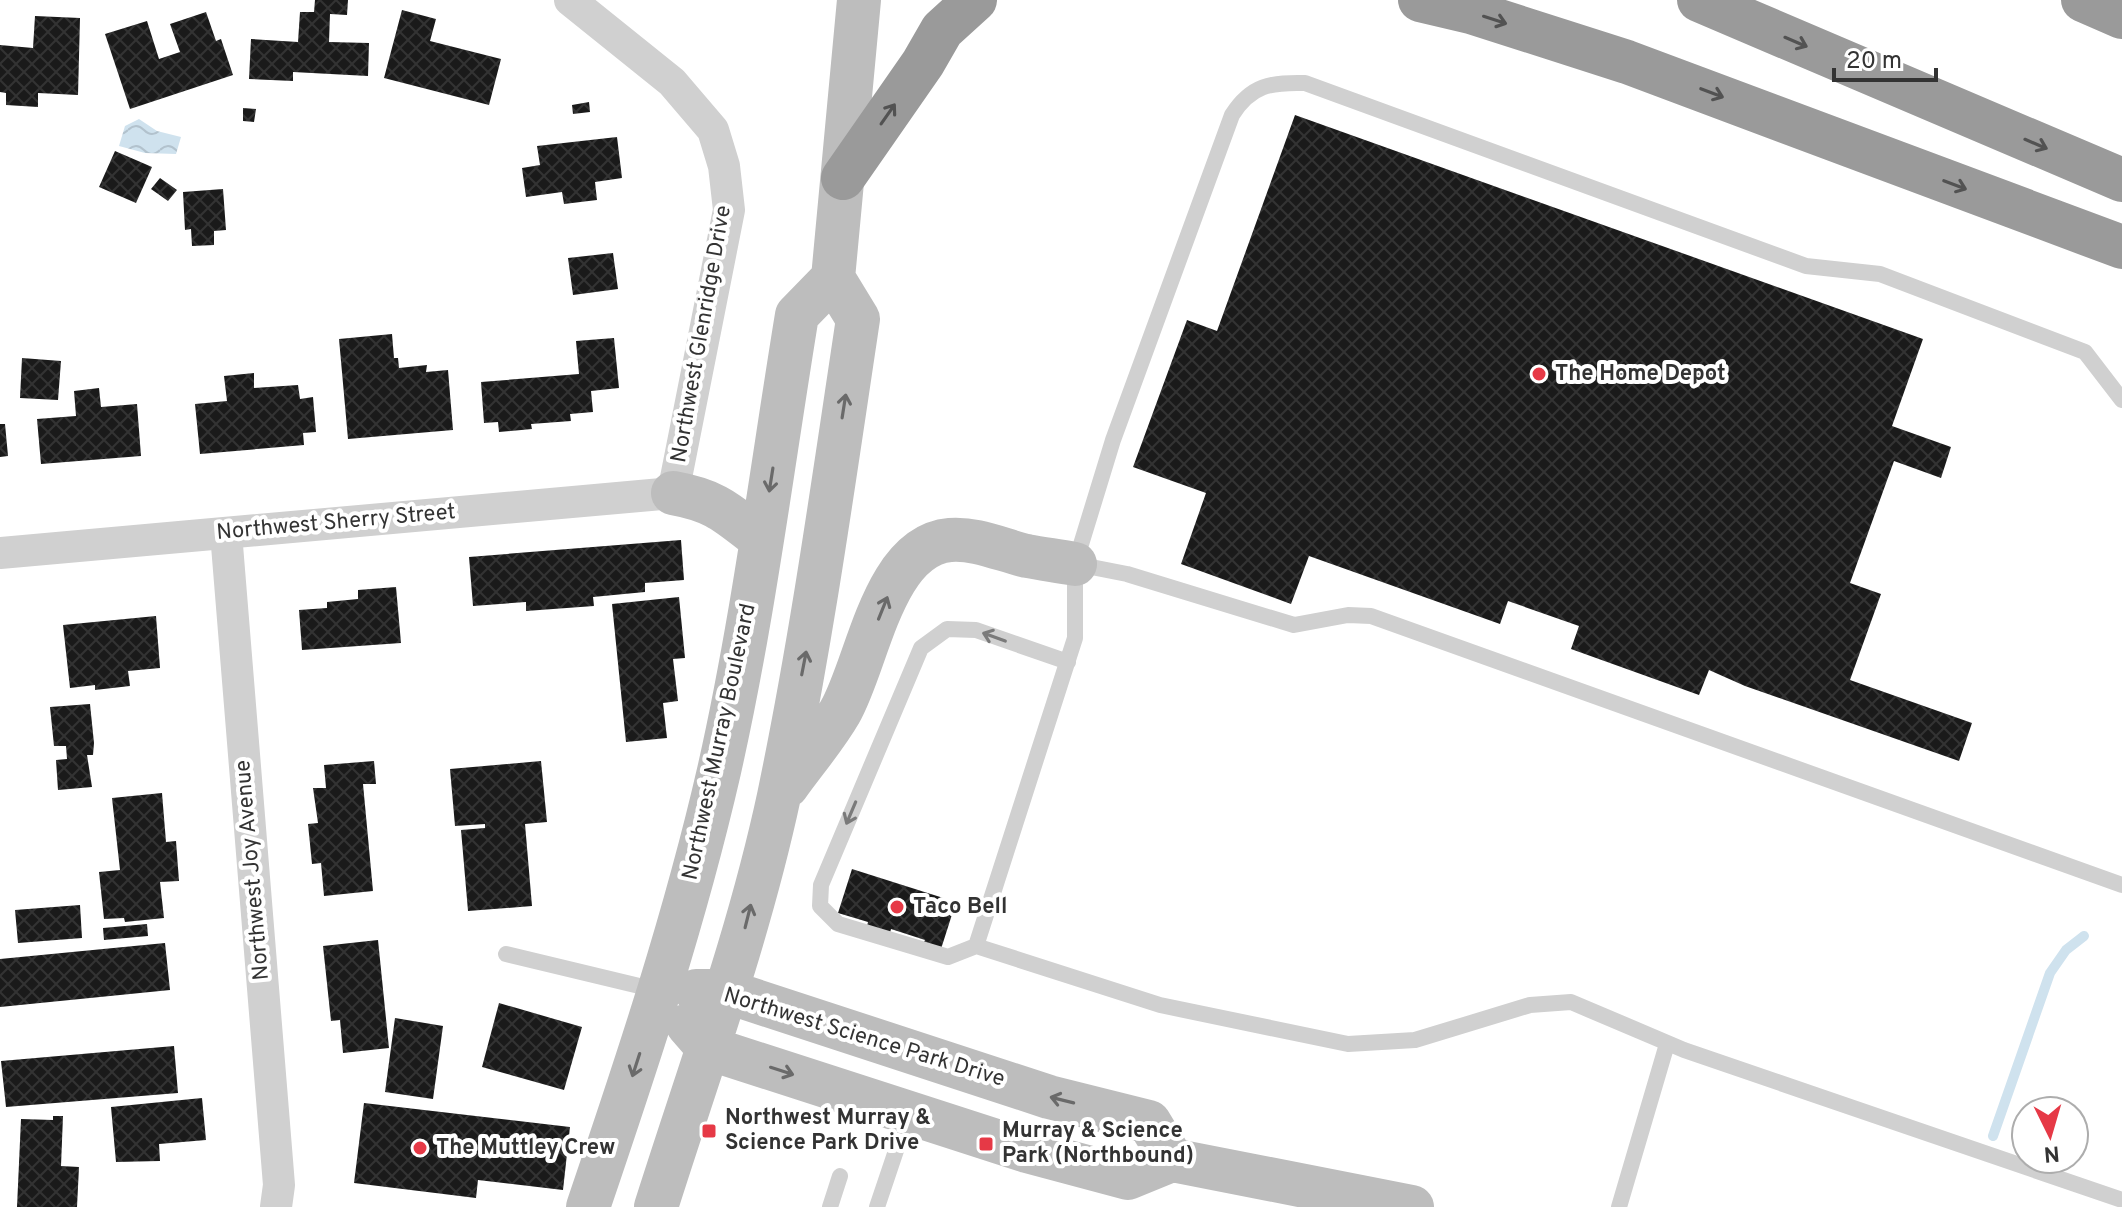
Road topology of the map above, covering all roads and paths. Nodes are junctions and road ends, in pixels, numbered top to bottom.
1 (570, 0) edge
2 (859, 0) edge
3 (975, 0) edge
4 (1420, 0) edge
5 (1699, 0) edge
6 (2083, 0) edge
7 (2122, 17) edge
8 (843, 178) junction
9 (2122, 180) edge
10 (2122, 247) edge
11 (833, 278) junction
12 (2122, 400) edge
13 (673, 493) junction
14 (226, 533) junction
15 (761, 539) junction
16 (0, 553) edge
17 (1075, 564) junction
18 (1068, 662) junction
19 (778, 798) junction
20 (2122, 885) edge
21 (976, 946) junction
22 (506, 954) dead end
23 (660, 991) junction
24 (725, 991) junction
25 (1667, 1044) junction
26 (708, 1048) junction
27 (909, 1113) junction
28 (1172, 1160) junction
29 (840, 1176) dead end
30 (2122, 1200) edge
31 (276, 1207) edge
32 (588, 1207) edge
33 (656, 1207) edge
34 (830, 1207) edge
35 (877, 1207) edge
36 (1412, 1207) edge
37 (1619, 1207) edge

1 - 13 street, Northwest Glenridge Drive
2 - 8 main road
8 -> 3 highway
4 -> 10 highway
5 -> 9 highway
6 - 7 highway
8 - 11 main road
11 -> 15 main road, Northwest Murray Boulevard
19 -> 11 main road
12 - 17 lane
13 - 14 street, Northwest Sherry Street
13 - 15 main road
14 - 16 street, Northwest Sherry Street
14 - 31 street, Northwest Joy Avenue
15 - 23 main road, Northwest Murray Boulevard
17 - 18 lane
19 -> 17 main road
17 - 20 lane
18 - 21 lane
18 -> 21 lane
24 -> 19 main road
21 - 25 lane
22 - 23 lane
23 - 24 main road, Northwest Science Park Drive
23 - 26 main road
23 -> 32 main road, Northwest Murray Boulevard
24 - 26 main road
28 -> 24 main road, Northwest Science Park Drive
25 - 30 lane
25 - 37 lane
26 -> 27 main road
26 - 33 main road
27 - 28 main road
27 - 35 lane
28 - 36 main road
29 - 34 lane

